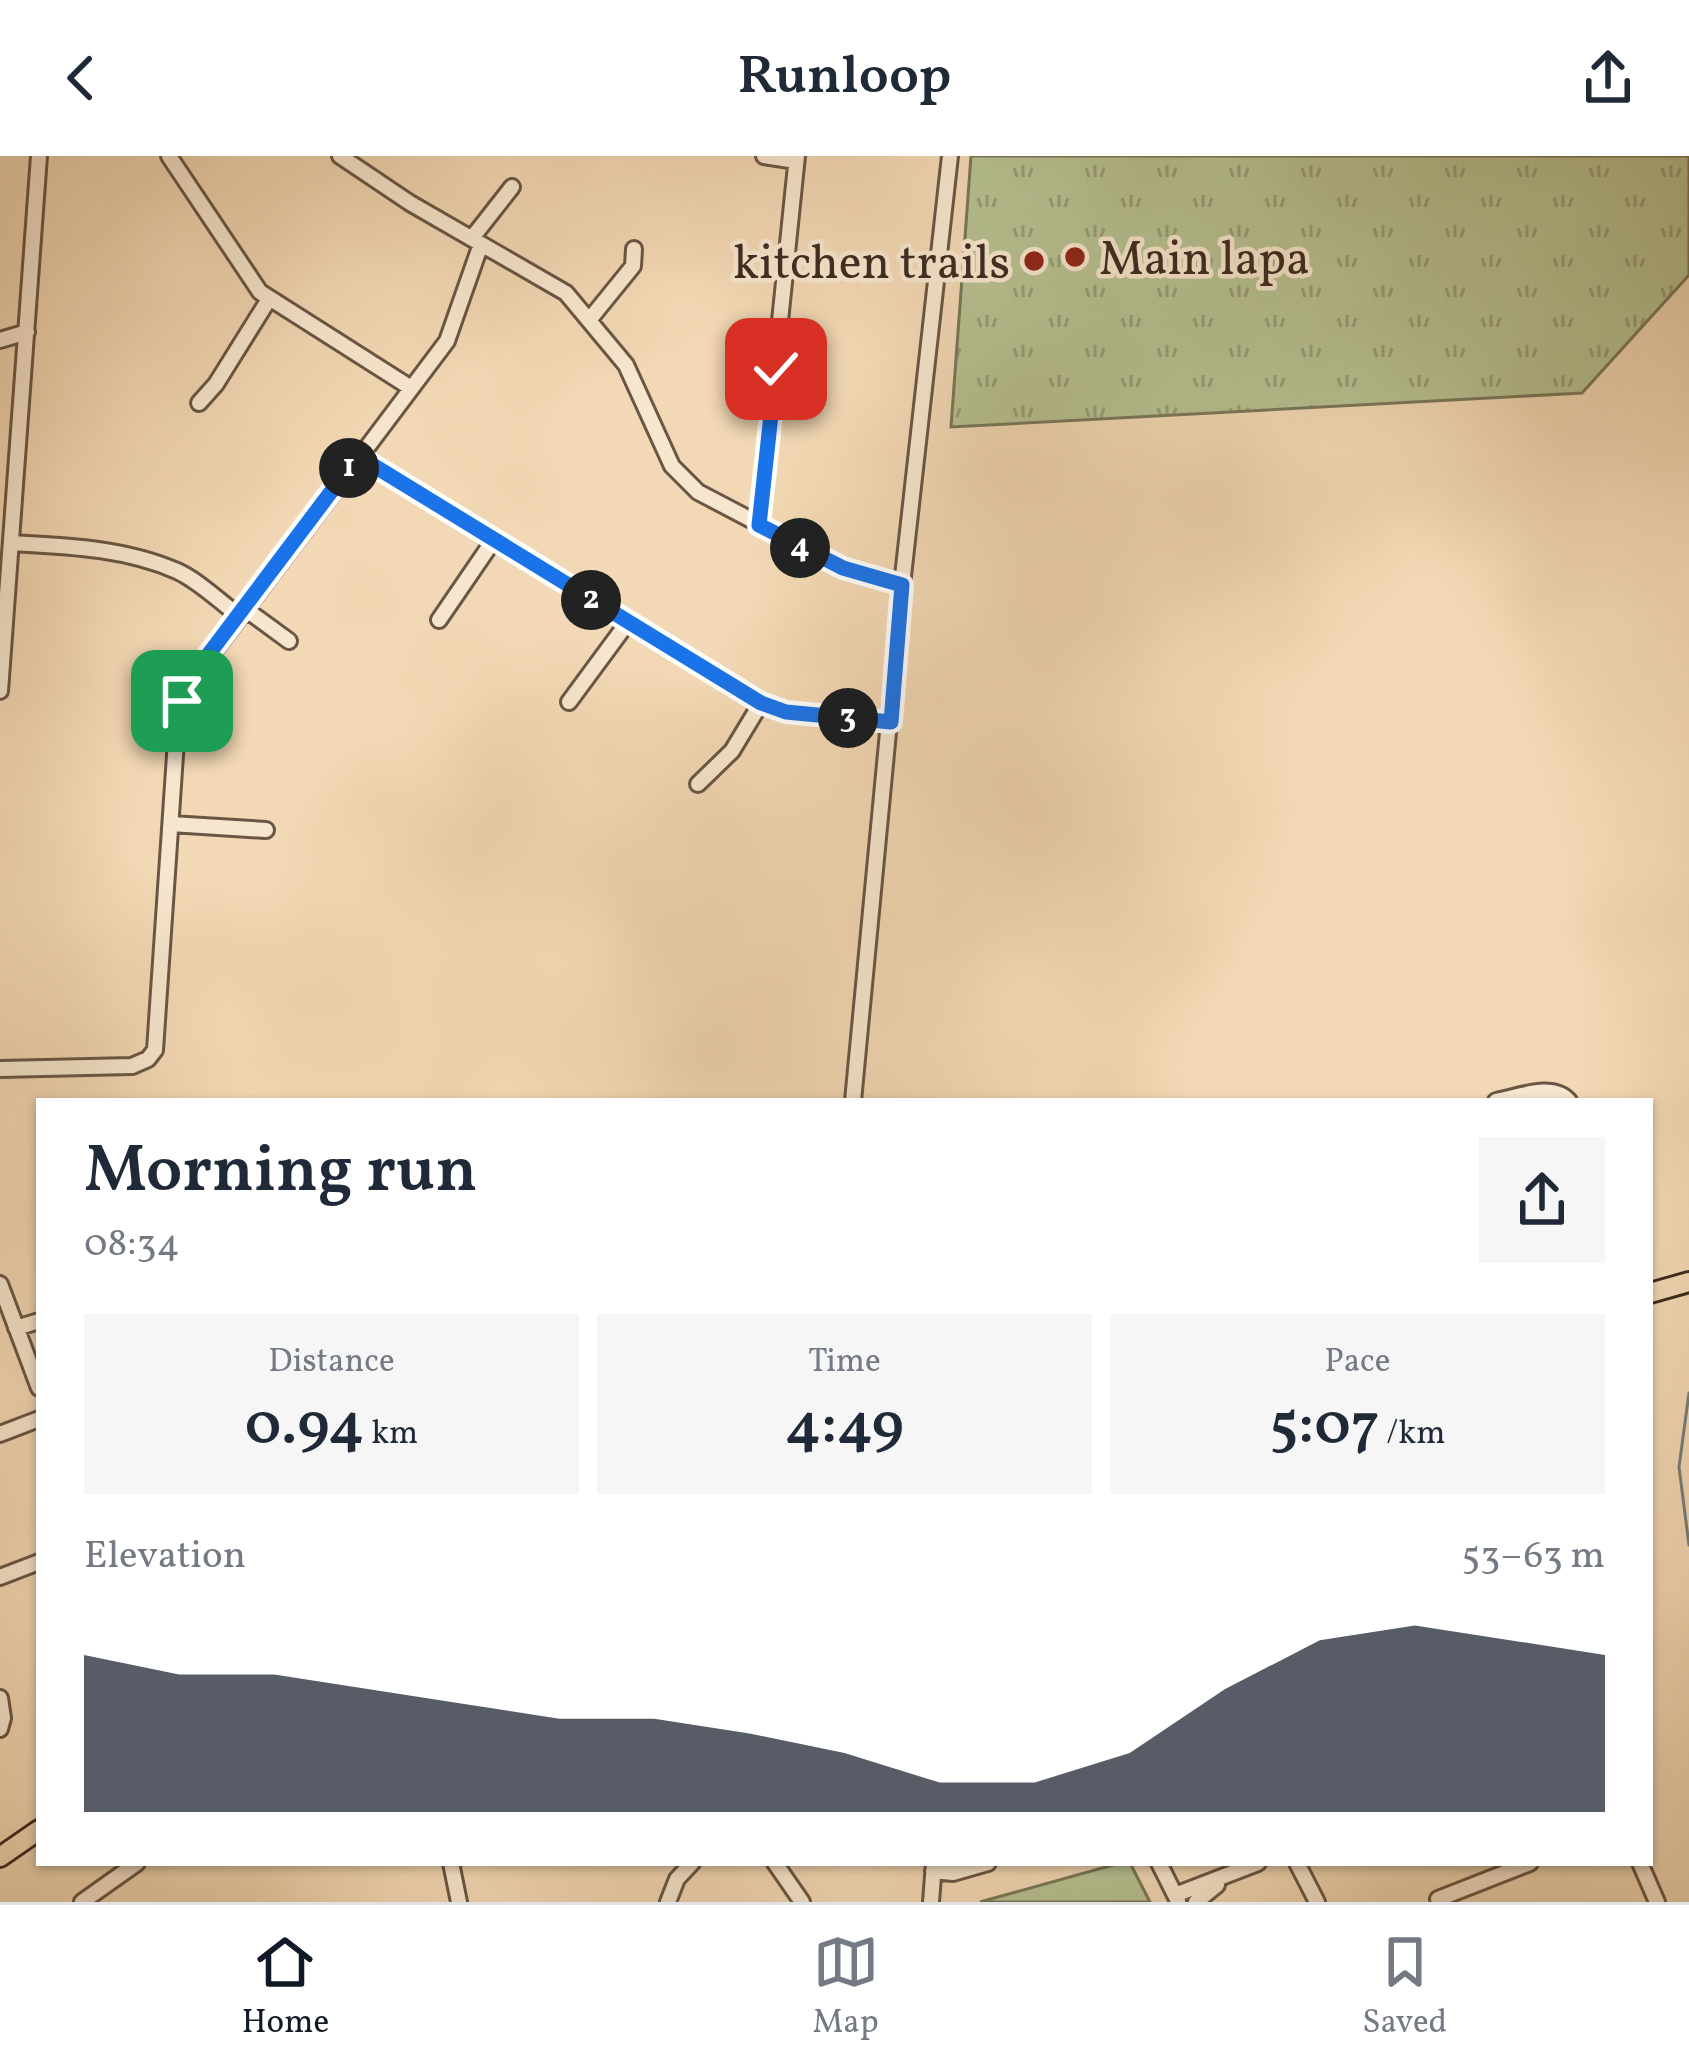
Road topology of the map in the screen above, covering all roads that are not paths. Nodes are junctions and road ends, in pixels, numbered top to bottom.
1 (39, 156) edge
2 (169, 156) edge
3 (764, 156) edge
4 (950, 156) edge
5 (348, 158) edge
6 (797, 159) edge
7 (512, 187) dead end
8 (476, 241) junction
9 (634, 249) dead end
10 (269, 299) junction
11 (590, 319) junction
12 (27, 332) junction
13 (0, 340) edge
14 (411, 388) junction
15 (199, 403) dead end
16 (358, 456) junction
17 (759, 525) junction
18 (494, 541) junction
19 (11, 543) junction
20 (902, 585) junction
21 (241, 612) junction
22 (439, 620) dead end
23 (628, 622) junction
24 (289, 641) dead end
25 (0, 691) edge
26 (569, 702) dead end
27 (761, 703) junction
28 (891, 722) junction
29 (698, 784) dead end
30 (170, 827) junction
31 (262, 833) dead end
32 (0, 1070) edge
33 (853, 1098) edge
34 (1511, 1098) edge
35 (1565, 1098) edge
36 (1689, 1282) edge
37 (0, 1284) edge
38 (1653, 1291) edge
39 (36, 1322) edge
40 (16, 1328) junction
41 (36, 1380) edge
42 (36, 1420) edge
43 (0, 1434) edge
44 (36, 1563) edge
45 (0, 1577) edge
46 (0, 1698) edge
47 (0, 1729) edge
48 (36, 1833) edge
49 (0, 1857) edge
50 (133, 1866) edge
51 (453, 1866) edge
52 (689, 1866) edge
53 (778, 1866) edge
54 (978, 1866) edge
55 (1160, 1866) edge
56 (1251, 1866) edge
57 (1299, 1866) edge
58 (1522, 1866) edge
59 (1641, 1866) edge
60 (933, 1867) edge
61 (1237, 1872) junction
62 (1177, 1899) edge
63 (1438, 1899) dead end
64 (82, 1902) edge
65 (459, 1902) edge
66 (668, 1902) edge
67 (802, 1902) edge
68 (931, 1902) edge
69 (1196, 1902) edge
70 (1317, 1902) edge
71 (1658, 1902) edge

1 - 12 street
2 - 10 street
3 - 6 street
4 - 20 street
5 - 8 street
6 - 17 street
7 - 8 street
8 - 11 street
8 - 14 street
9 - 11 street
10 - 14 street
10 - 15 street
11 - 17 street
12 - 13 street
12 - 19 street
14 - 16 street
16 - 18 street
16 - 21 street
17 - 20 street
18 - 22 street
18 - 23 street
19 - 21 street
19 - 25 street
20 - 28 street
21 - 24 street
21 - 30 street
23 - 26 street
23 - 27 street
27 - 28 street
27 - 29 street
28 - 33 street
30 - 31 street
30 - 32 street
34 - 35 street
36 - 38 main road
37 - 40 street
39 - 40 street
40 - 41 street
42 - 43 street
44 - 45 street
46 - 47 street
48 - 49 main road
50 - 64 street
51 - 65 street
52 - 66 street
53 - 67 street
54 - 60 street
55 - 62 street
56 - 61 street
57 - 70 street
58 - 63 street
59 - 71 street
60 - 68 street
61 - 62 street
61 - 69 street

